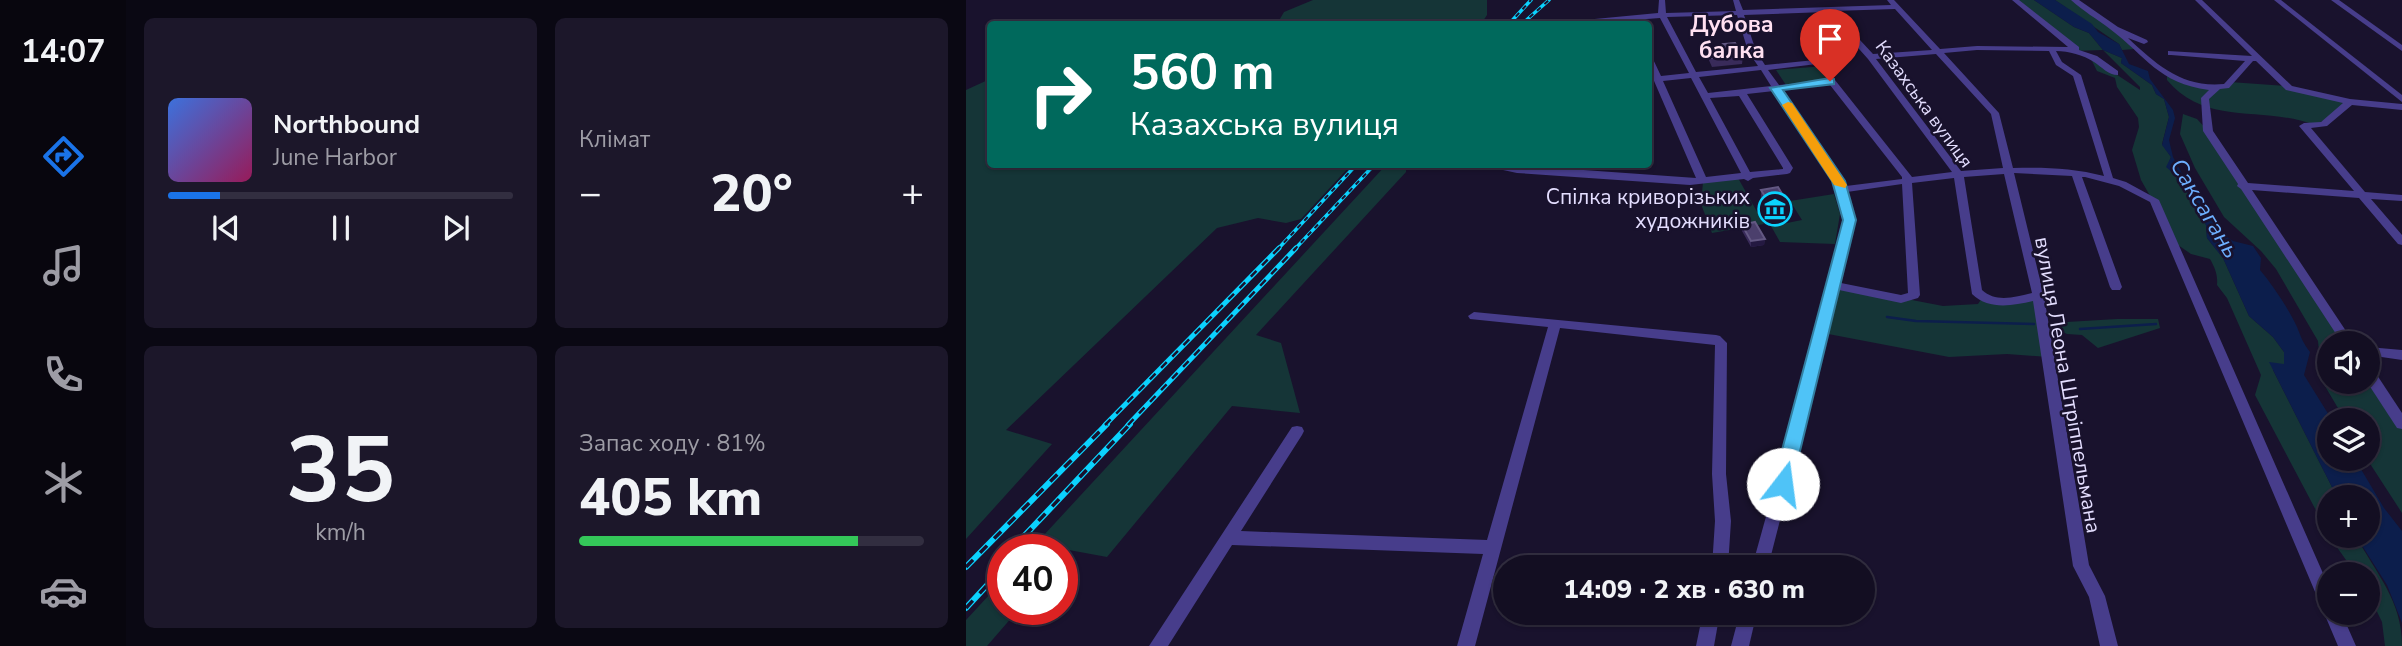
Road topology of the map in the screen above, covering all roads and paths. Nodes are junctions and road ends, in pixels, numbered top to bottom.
1 (1662, 0) edge
2 (1736, 0) edge
3 (1779, 0) edge
4 (2015, 0) edge
5 (2074, 0) edge
6 (2199, 0) edge
7 (2277, 0) edge
8 (2334, 0) edge
9 (1893, 3) edge
10 (1826, 9) junction
11 (1783, 10) junction
12 (1739, 11) junction
13 (1662, 15) junction
14 (1632, 21) edge
15 (2115, 29) junction
16 (2144, 42) dead end
17 (2402, 49) edge
18 (2052, 50) junction
19 (1938, 51) junction
20 (2074, 51) junction
21 (2171, 54) dead end
22 (1871, 57) junction
23 (2252, 58) junction
24 (2262, 59) junction
25 (1825, 61) dead end
26 (1652, 65) edge
27 (1761, 68) junction
28 (2115, 73) dead end
29 (1695, 75) junction
30 (1659, 79) junction
31 (1776, 88) junction
32 (2217, 88) junction
33 (1740, 92) junction
34 (1705, 96) junction
35 (2402, 99) edge
36 (2350, 102) junction
37 (2397, 107) edge
38 (2402, 118) edge
39 (1516, 168) edge
40 (2008, 170) junction
41 (2076, 174) junction
42 (1959, 176) junction
43 (2109, 177) junction
44 (1748, 178) junction
45 (1703, 182) junction
46 (1907, 182) junction
47 (2242, 186) junction
48 (1842, 190) junction
49 (2362, 195) junction
50 (2402, 198) edge
51 (2402, 242) edge
52 (1834, 285) junction
53 (2116, 287) dead end
54 (2038, 296) junction
55 (1474, 316) dead end
56 (1555, 324) junction
57 (2340, 331) edge
58 (2380, 352) edge
59 (2402, 355) edge
60 (2380, 390) edge
61 (2402, 424) edge
62 (1297, 431) dead end
63 (1228, 538) junction
64 (1490, 547) junction
65 (1721, 555) edge
66 (1763, 555) edge
67 (2317, 578) edge
68 (1710, 625) edge
69 (1746, 625) edge
70 (2338, 625) edge
71 (1158, 646) edge
72 (1466, 646) edge
73 (1706, 646) edge
74 (1741, 646) edge
75 (2109, 646) edge
76 (2347, 646) edge

1 - 13 street
2 - 12 street
3 - 11 street
4 - 20 street
5 - 15 street
6 - 24 street
7 - 35 street
8 - 17 street
9 - 10 street
9 - 19 street, вулиця Леона Штріппельмана
10 - 11 street
10 - 22 street, Казахська вулиця
11 - 12 street
12 - 13 street
12 - 27 street
13 - 14 street
13 - 29 street
15 - 16 street
15 - 32 street
18 - 19 street
18 - 20 street
18 - 43 street
19 - 22 street
19 - 40 street, вулиця Леона Штріппельмана
20 - 28 street
21 - 23 street
22 - 42 street, Казахська вулиця
23 - 24 street
23 - 32 street
24 - 36 street
25 - 27 street
26 - 30 street
27 - 29 street
27 - 31 street
29 - 30 street
29 - 34 street
30 - 45 street
31 - 33 street
31 - 46 street
31 - 48 street
32 - 47 street
33 - 34 street
33 - 44 street
34 - 44 street
36 - 37 street
36 - 49 street
37 - 38 street
39 - 45 street
40 - 41 street
40 - 42 street
40 - 54 street, вулиця Леона Штріппельмана
41 - 43 street
41 - 53 street
42 - 46 street
42 - 54 street, Казахська вулиця
43 - 67 street
44 - 45 street
46 - 48 street
46 - 52 street
47 - 49 street
47 - 57 street
48 - 52 street
49 - 50 street
49 - 51 street
52 - 66 street
54 - 75 street, вулиця Леона Штріппельмана
55 - 56 street
56 - 64 street
56 - 65 street
58 - 59 street
60 - 61 street
62 - 63 street
63 - 64 street
63 - 71 street
64 - 72 street
68 - 73 street
69 - 74 street
70 - 76 street

